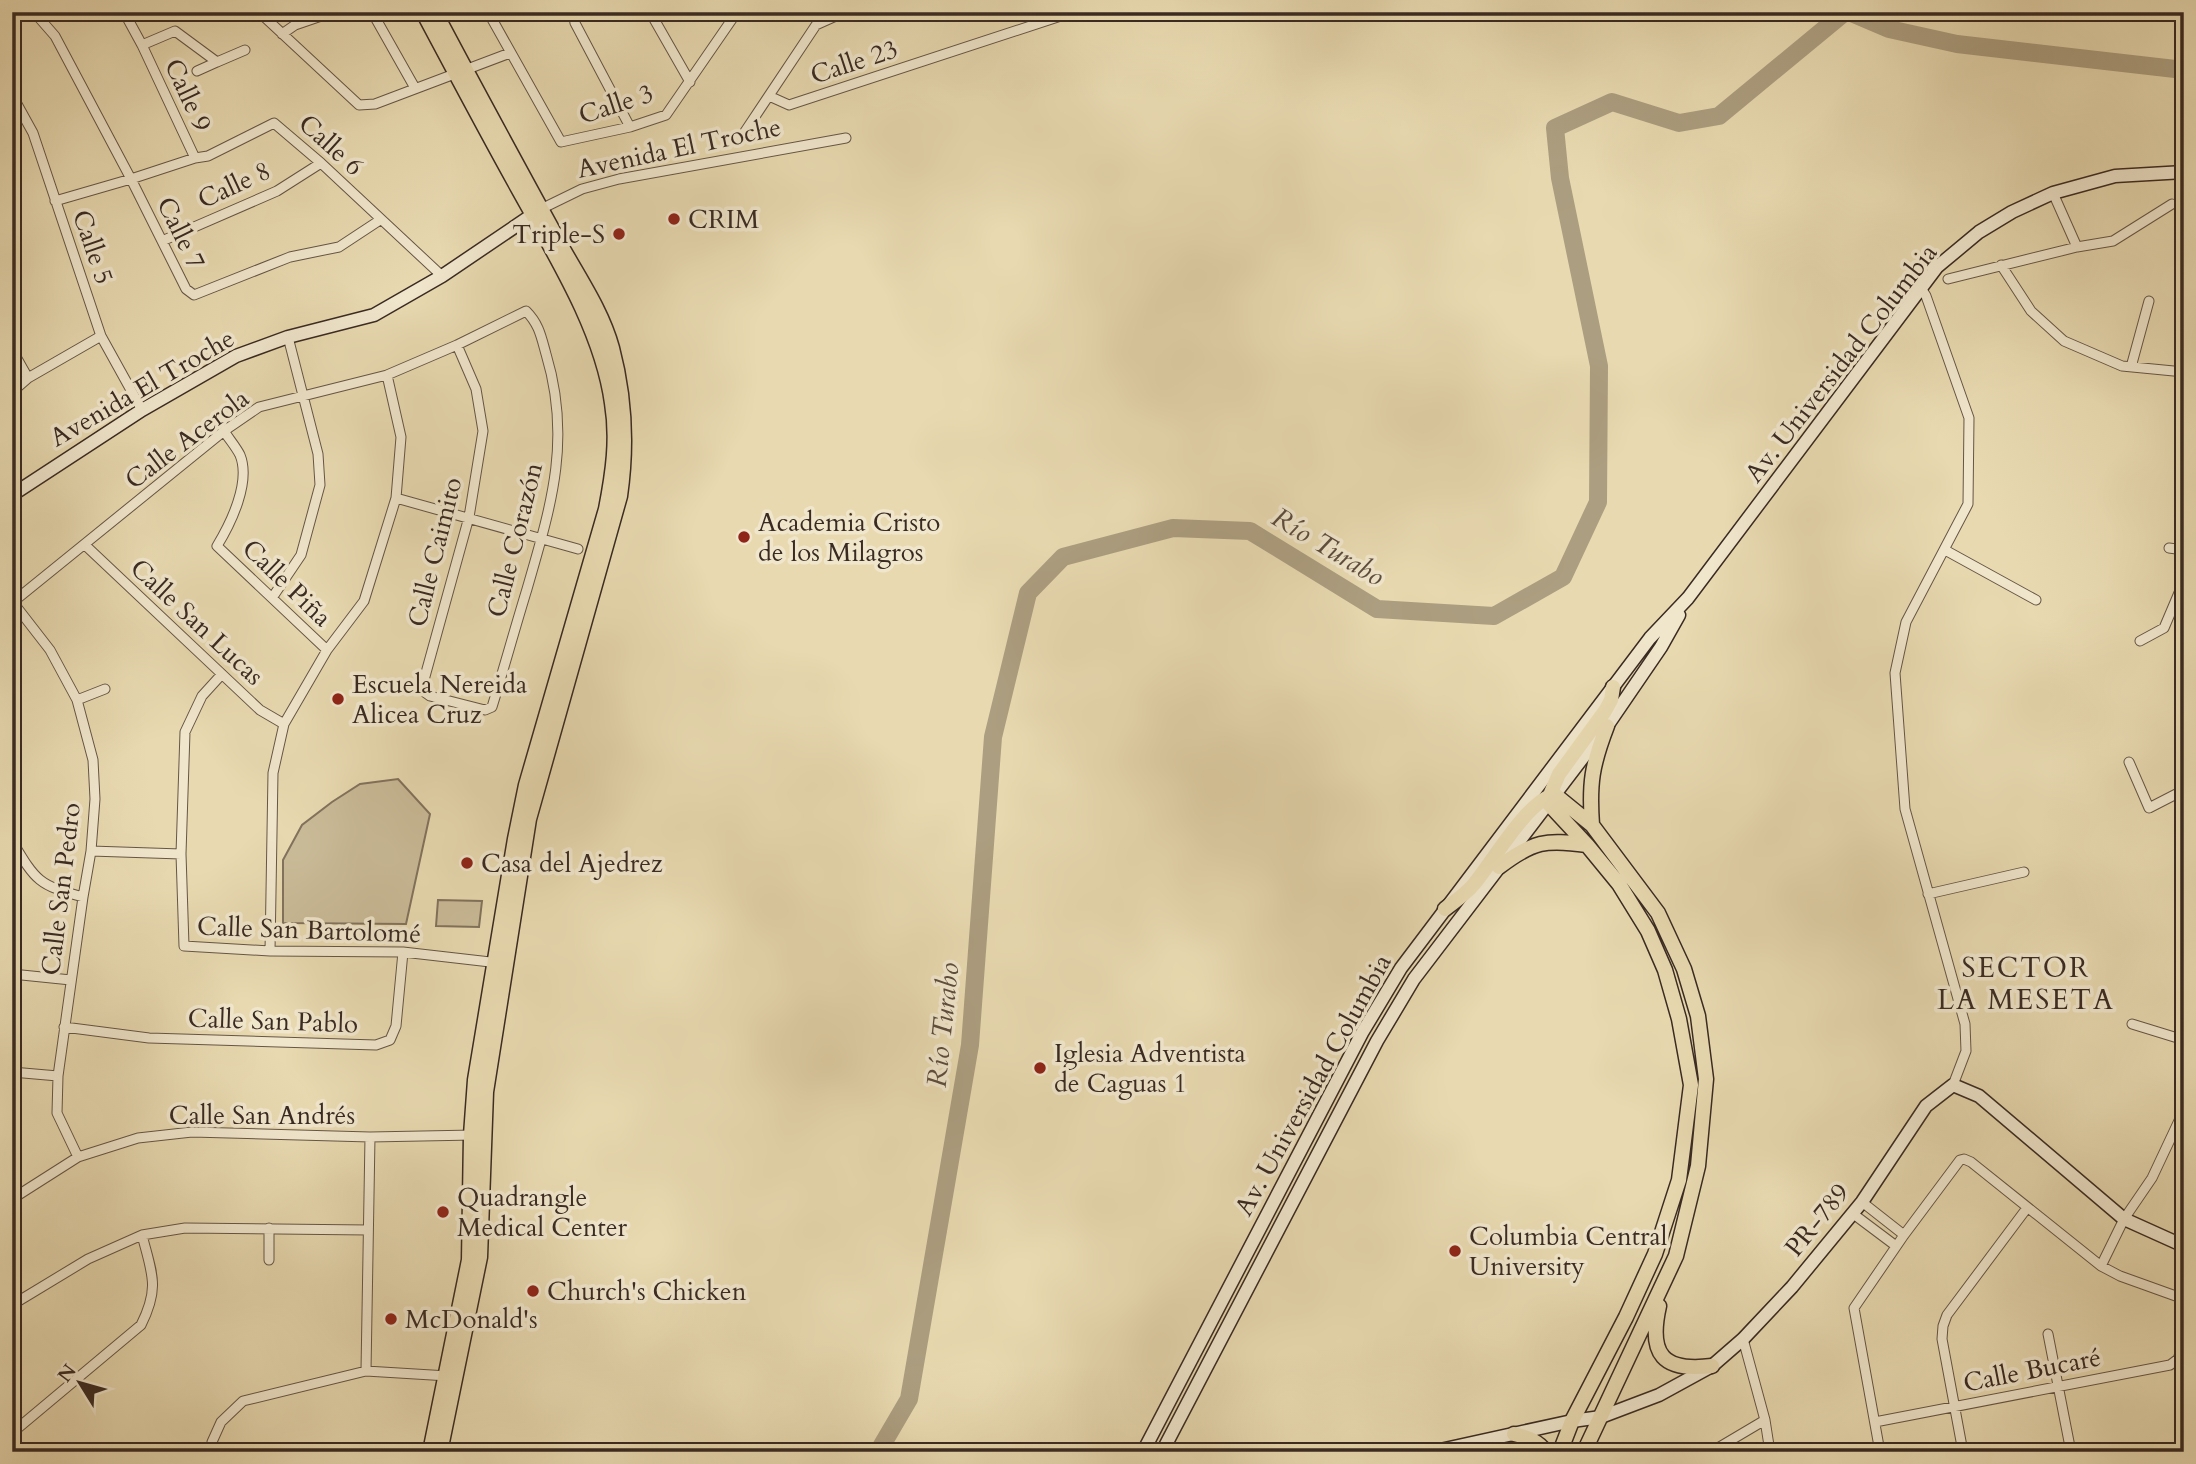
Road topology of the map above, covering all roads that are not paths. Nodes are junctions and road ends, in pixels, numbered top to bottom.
1 (34, 12) edge
2 (124, 12) edge
3 (259, 12) edge
4 (333, 12) edge
5 (372, 12) edge
6 (423, 12) edge
7 (435, 12) edge
8 (573, 12) edge
9 (650, 12) edge
10 (737, 12) edge
11 (845, 12) edge
12 (1073, 12) edge
13 (492, 19) dead end
14 (282, 34) junction
15 (142, 45) junction
16 (245, 50) dead end
17 (510, 53) junction
18 (217, 62) junction
19 (197, 71) dead end
20 (461, 72) junction
21 (690, 82) junction
22 (415, 89) junction
23 (12, 95) edge
24 (769, 96) junction
25 (630, 127) junction
26 (744, 133) dead end
27 (846, 138) dead end
28 (195, 158) junction
29 (321, 163) junction
30 (2184, 172) edge
31 (131, 179) junction
32 (2053, 193) junction
33 (55, 201) junction
34 (2172, 204) dead end
35 (537, 211) junction
36 (380, 219) junction
37 (162, 241) junction
38 (2077, 247) junction
39 (2001, 265) junction
40 (442, 276) junction
41 (1948, 279) dead end
42 (1921, 288) junction
43 (2149, 301) dead end
44 (526, 311) joint
45 (101, 336) junction
46 (288, 337) junction
47 (457, 345) junction
48 (12, 346) edge
49 (2131, 367) junction
50 (2184, 372) edge
51 (387, 375) junction
52 (28, 378) junction
53 (12, 392) edge
54 (303, 395) junction
55 (142, 410) junction
56 (224, 431) junction
57 (12, 495) edge
58 (396, 498) junction
59 (469, 517) junction
60 (542, 539) junction
61 (85, 545) junction
62 (2169, 548) dead end
63 (578, 549) dead end
64 (1945, 550) junction
65 (2184, 550) edge
66 (2184, 581) edge
67 (272, 598) junction
68 (1688, 598) junction
69 (2036, 600) dead end
70 (13, 601) edge
71 (2140, 641) dead end
72 (327, 650) junction
73 (222, 674) junction
74 (1613, 687) junction
75 (105, 689) dead end
76 (77, 699) junction
77 (494, 699) joint
78 (284, 724) junction
79 (1607, 726) junction
80 (2129, 762) dead end
81 (2184, 790) edge
82 (1550, 798) junction
83 (1592, 825) junction
84 (13, 843) edge
85 (1587, 845) junction
86 (92, 851) junction
87 (181, 854) junction
88 (1499, 867) junction
89 (2024, 872) dead end
90 (1928, 894) junction
91 (83, 897) junction
92 (1445, 909) junction
93 (270, 951) junction
94 (403, 952) junction
95 (500, 963) junction
96 (12, 974) edge
97 (71, 981) junction
98 (2132, 1024) dead end
99 (64, 1027) junction
100 (2184, 1040) edge
101 (12, 1072) edge
102 (58, 1076) junction
103 (1953, 1084) junction
104 (2184, 1110) edge
105 (478, 1135) junction
106 (370, 1137) junction
107 (78, 1157) junction
108 (12, 1199) edge
109 (1862, 1202) junction
110 (2027, 1209) junction
111 (1852, 1213) junction
112 (2124, 1219) junction
113 (269, 1228) junction
114 (368, 1230) junction
115 (142, 1235) junction
116 (1904, 1235) junction
117 (1896, 1246) junction
118 (2184, 1246) edge
119 (269, 1260) dead end
120 (2101, 1266) junction
121 (1237, 1272) junction
122 (1666, 1277) junction
123 (1252, 1279) junction
124 (2184, 1299) edge
125 (12, 1305) edge
126 (2048, 1334) dead end
127 (1743, 1339) junction
128 (2184, 1343) edge
129 (1712, 1366) junction
130 (366, 1371) junction
131 (450, 1376) junction
132 (2058, 1387) junction
133 (1174, 1391) junction
134 (1953, 1407) junction
135 (1601, 1417) junction
136 (1765, 1420) junction
137 (1572, 1421) junction
138 (1875, 1422) junction
139 (12, 1433) edge
140 (1514, 1434) junction
141 (2184, 1449) edge
142 (213, 1452) edge
143 (430, 1452) edge
144 (440, 1452) edge
145 (1143, 1452) edge
146 (1149, 1452) edge
147 (1162, 1452) edge
148 (1431, 1452) edge
149 (1546, 1452) edge
150 (1560, 1452) edge
151 (1584, 1452) edge
152 (1711, 1452) edge
153 (1770, 1452) edge
154 (1880, 1452) edge
155 (1963, 1452) edge
156 (2071, 1452) edge
157 (2169, 1452) edge

1 - 31 street, Calle 7
2 - 15 street, Calle 9
3 - 14 street
4 - 14 street
5 - 22 street
6 - 20 main road
7 - 20 main road
8 - 25 street
9 - 21 street
10 - 21 street, Calle 3
11 - 24 street
12 - 24 street, Calle 23
13 - 17 street
14 - 22 street
15 - 18 street
15 - 28 street, Calle 9
16 - 18 street
17 - 20 street
17 - 25 street, Calle 3
18 - 19 street
20 - 22 street
20 - 35 main road
21 - 25 street, Calle 3
23 - 33 street, Calle 5
24 - 26 street
27 - 35 street, Avenida El Troche
28 - 29 street, Calle 6
28 - 31 street, Calle 6
29 - 36 street, Calle 6
29 - 37 street, Calle 8
30 - 32 main road, Av. Universidad Columbia
31 - 33 street, Calle 6
31 - 37 street, Calle 7
32 - 38 street
32 - 42 main road, Av. Universidad Columbia
33 - 45 street, Calle 5
34 - 38 street
35 - 40 main road, Avenida El Troche
35 - 95 main road
36 - 37 street, Calle 7
36 - 40 street, Calle 6
38 - 39 street
39 - 41 street
39 - 49 street
40 - 46 main road, Avenida El Troche
42 - 64 street
42 - 68 main road, Av. Universidad Columbia
43 - 49 street
44 - 47 street, Calle Acerola
44 - 60 street, Calle Corazón
45 - 52 street
45 - 55 street, Calle 5
46 - 54 street
46 - 55 main road, Avenida El Troche
47 - 51 street, Calle Acerola
47 - 59 street, Calle Caimito
48 - 52 street
49 - 50 street
51 - 54 street, Calle Acerola
51 - 58 street
52 - 53 street
54 - 56 street, Calle Acerola
54 - 67 street
55 - 57 main road, Avenida El Troche
56 - 61 street, Calle Acerola
56 - 67 street, Calle Piña
58 - 59 street
58 - 72 street
59 - 60 street
59 - 77 street, Calle Caimito
60 - 63 street
60 - 77 street, Calle Corazón
61 - 70 street, Calle Acerola
61 - 73 street, Calle San Lucas
62 - 65 street
64 - 69 street
64 - 90 street
66 - 71 street
67 - 72 street, Calle Piña
68 - 74 main road, Av. Universidad Columbia
68 - 79 main road, Av. Universidad Columbia
70 - 76 street, Calle San Pedro
72 - 78 street
73 - 78 street, Calle San Lucas
73 - 87 street, Calle San Bartolomé
74 - 82 main road
74 - 92 main road, Av. Universidad Columbia
75 - 76 street
76 - 86 street, Calle San Pedro
78 - 93 street
79 - 82 main road, Av. Universidad Columbia
79 - 83 main road
80 - 81 street
82 - 83 main road
82 - 85 main road
82 - 88 main road, Av. Universidad Columbia
82 - 92 main road
83 - 122 main road
84 - 91 street
85 - 88 main road
85 - 137 main road
86 - 87 street
86 - 91 street, Calle San Pedro
87 - 93 street, Calle San Bartolomé
88 - 123 main road, Av. Universidad Columbia
89 - 90 street
90 - 103 street
91 - 97 street, Calle San Pedro
92 - 121 main road, Av. Universidad Columbia
93 - 94 street, Calle San Bartolomé
94 - 95 street, Calle San Bartolomé
94 - 99 street, Calle San Pablo
95 - 105 main road
96 - 97 street
97 - 99 street, Calle San Pedro
98 - 100 street
99 - 102 street, Calle San Pedro
101 - 102 street
102 - 107 street, Calle San Pedro
103 - 109 main road, PR-789 / PR-789
103 - 112 main road
104 - 112 street
105 - 106 street, Calle San Andrés
105 - 131 main road
106 - 107 street, Calle San Andrés
106 - 114 street
107 - 108 street, Calle San Andrés
109 - 111 main road, PR-789 / PR-789
109 - 116 street
110 - 116 street
110 - 120 street
110 - 134 street
111 - 117 street
111 - 127 main road, PR-789 / PR-789
112 - 118 main road
112 - 120 street
113 - 114 street
113 - 115 street
113 - 119 street
114 - 130 street
115 - 125 street
115 - 139 street
116 - 117 street
117 - 138 street
120 - 124 street
121 - 123 main road
121 - 133 main road, Av. Universidad Columbia
122 - 129 main road
122 - 135 main road
123 - 147 main road, Av. Universidad Columbia
126 - 132 street
127 - 129 main road, PR-789 / PR-789
127 - 136 street
128 - 132 street, Calle Bucaré
129 - 135 main road, PR-789 / PR-789
130 - 131 street
130 - 142 street
131 - 143 main road
131 - 144 main road
132 - 134 street, Calle Bucaré
132 - 156 street
133 - 145 main road, Av. Universidad Columbia
133 - 146 main road
134 - 138 street, Calle Bucaré
134 - 155 street
135 - 137 main road, PR-789 / PR-789
135 - 151 main road
136 - 152 street
136 - 153 street
137 - 140 main road, PR-789 / PR-789
137 - 150 main road
138 - 154 street
140 - 148 main road, PR-789 / PR-789
140 - 149 main road
141 - 157 street

